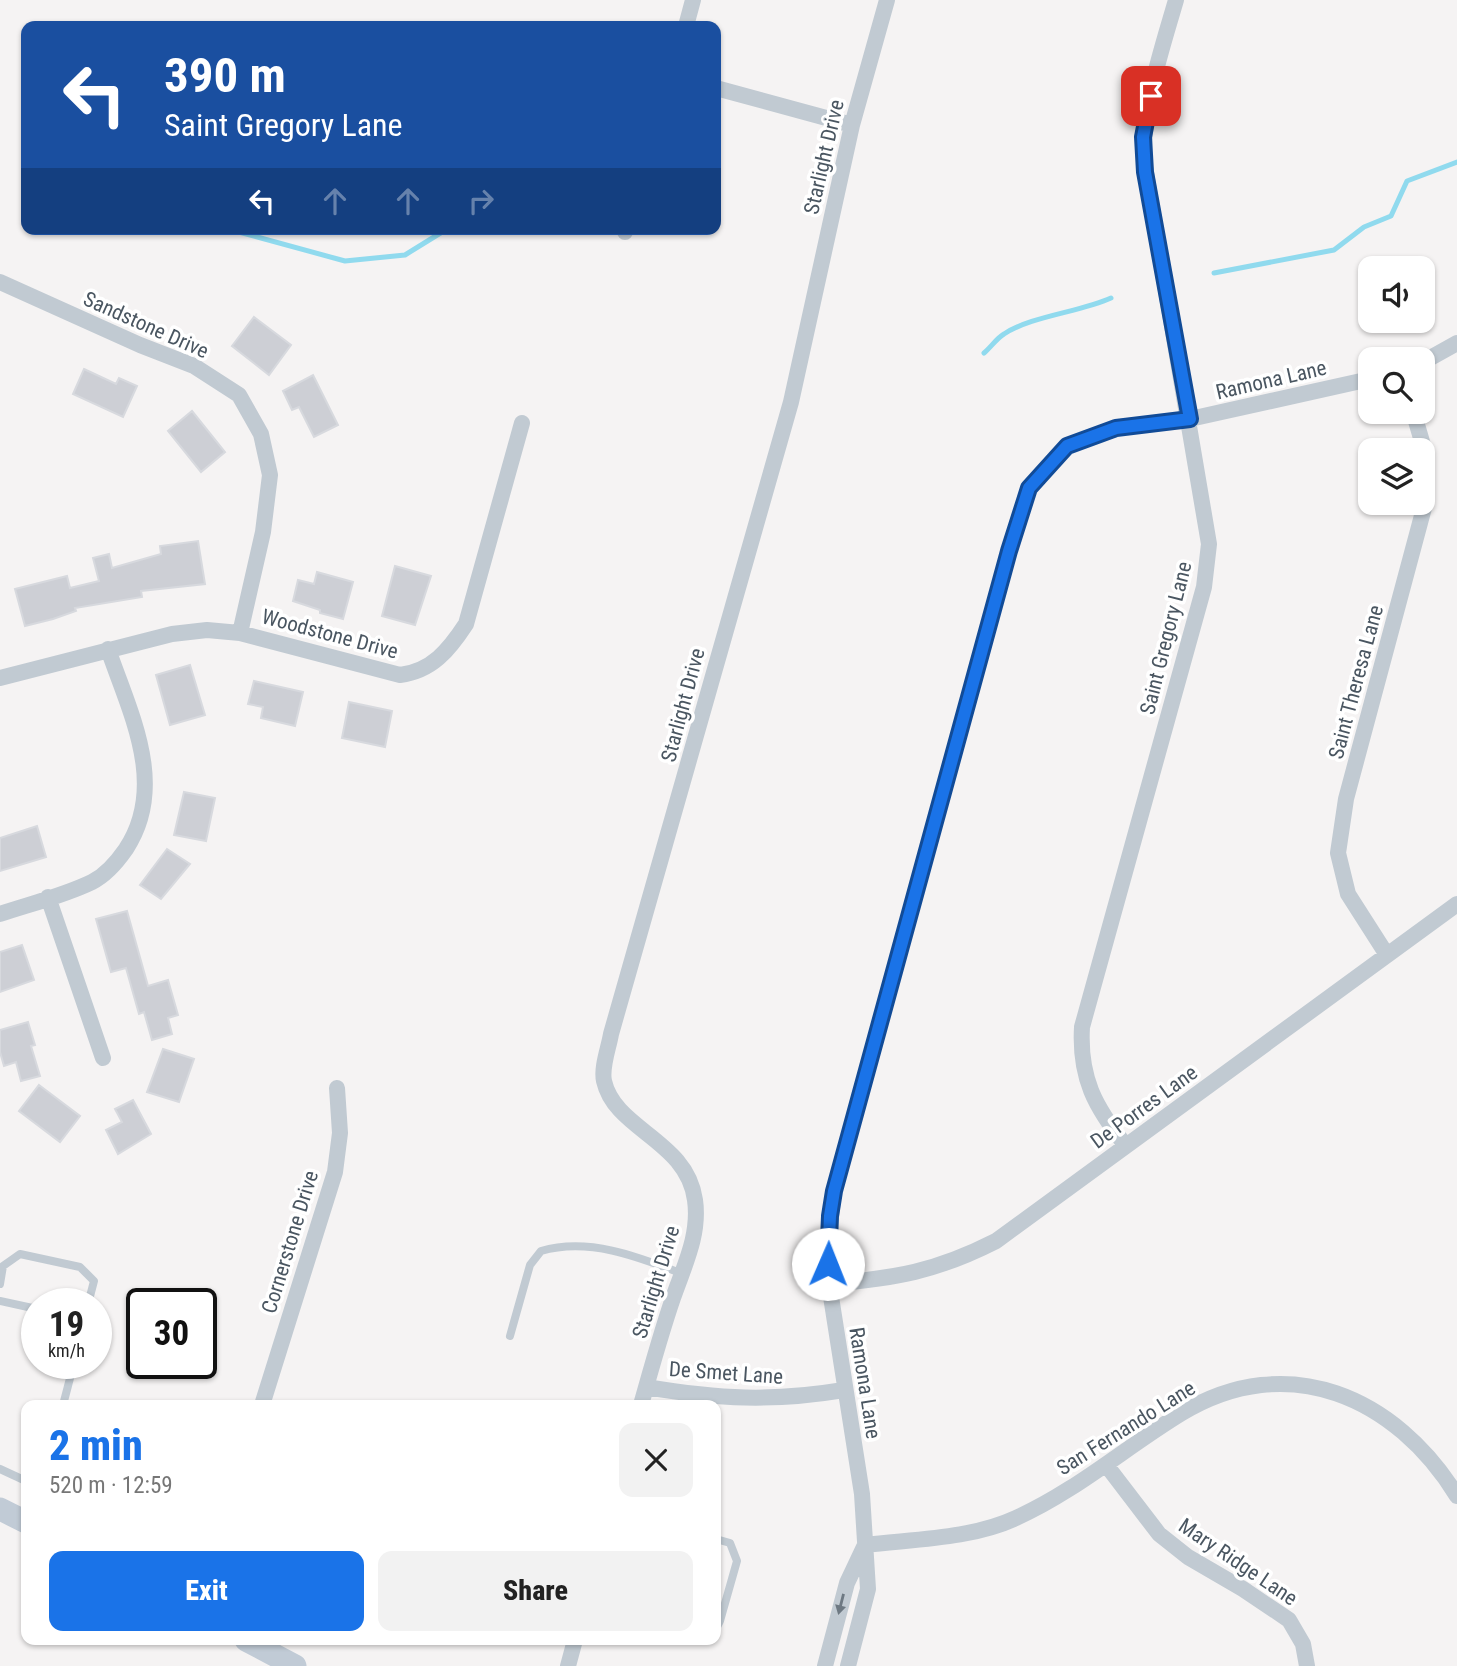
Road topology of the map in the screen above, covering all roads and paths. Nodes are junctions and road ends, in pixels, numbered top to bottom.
1 (693, 0) edge
2 (887, 0) edge
3 (1176, 0) edge
4 (687, 21) edge
5 (721, 89) edge
6 (852, 125) junction
7 (0, 282) edge
8 (1457, 343) edge
9 (1435, 355) edge
10 (1358, 382) edge
11 (1190, 419) junction
12 (522, 423) dead end
13 (1417, 424) edge
14 (240, 633) junction
15 (108, 649) junction
16 (0, 678) edge
17 (48, 897) junction
18 (1457, 904) edge
19 (0, 915) edge
20 (1387, 955) junction
21 (103, 1058) dead end
22 (337, 1088) dead end
23 (1126, 1146) junction
24 (683, 1274) junction
25 (0, 1284) edge
26 (829, 1284) junction
27 (92, 1288) edge
28 (0, 1301) edge
29 (21, 1306) edge
30 (510, 1336) dead end
31 (70, 1379) edge
32 (646, 1387) junction
33 (844, 1390) junction
34 (64, 1400) edge
35 (264, 1400) edge
36 (642, 1400) edge
37 (1107, 1466) junction
38 (0, 1469) edge
39 (21, 1479) edge
40 (1457, 1496) edge
41 (0, 1509) edge
42 (21, 1520) edge
43 (721, 1540) edge
44 (865, 1545) junction
45 (721, 1617) edge
46 (834, 1635) junction
47 (855, 1641) junction
48 (255, 1645) edge
49 (574, 1645) edge
50 (295, 1666) edge
51 (568, 1666) edge
52 (825, 1666) edge
53 (848, 1666) edge
54 (1307, 1666) edge

1 - 4 street
2 - 6 street, Starlight Drive
3 - 11 street, Saint Gregory Lane
5 - 6 street
6 - 24 street, Starlight Drive
7 - 14 street, Sandstone Drive
8 - 9 street
10 - 11 street, Ramona Lane
11 - 23 street, Saint Gregory Lane
11 - 26 street, Ramona Lane
12 - 14 street, Woodstone Drive
13 - 20 street, Saint Theresa Lane
14 - 15 street, Woodstone Drive
15 - 16 street, Woodstone Drive
15 - 17 street
17 - 19 street
17 - 21 street
18 - 20 street, De Porres Lane
20 - 23 street, De Porres Lane
22 - 35 street, Cornerstone Drive
23 - 26 street, De Porres Lane
24 - 30 lane
24 - 32 street, Starlight Drive
25 - 27 lane
26 - 33 street, Ramona Lane
28 - 29 lane
31 - 34 lane
32 - 33 street, De Smet Lane
32 - 36 street, Starlight Drive
33 - 44 street, Ramona Lane
37 - 40 street, San Fernando Lane
37 - 44 street, San Fernando Lane
37 - 54 street, Mary Ridge Lane
38 - 39 lane
41 - 42 main road
43 - 45 lane
44 -> 46 street, Ramona Lane
44 - 47 street, Ramona Lane
46 - 47 street
46 - 52 street, Ramona Lane
47 - 53 street, Ramona Lane
48 - 50 main road
49 - 51 street

